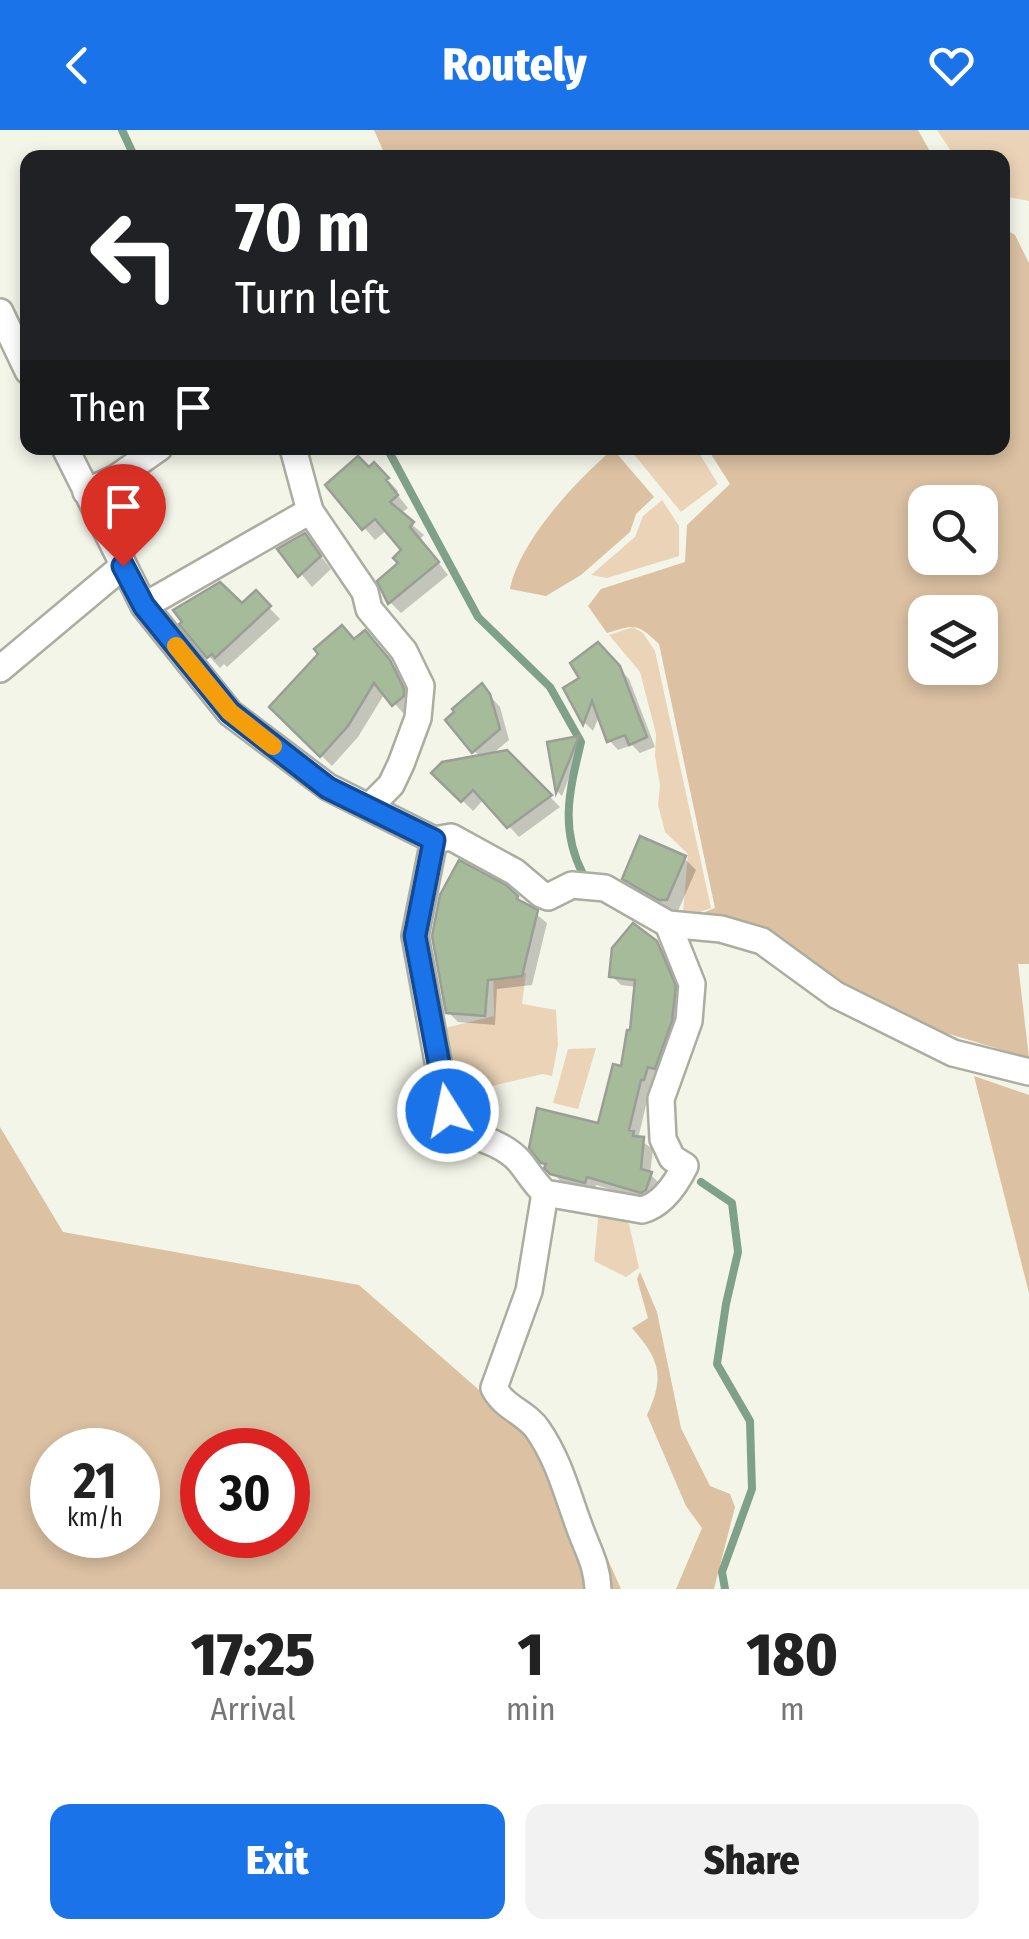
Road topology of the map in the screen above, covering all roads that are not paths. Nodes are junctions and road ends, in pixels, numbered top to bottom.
1 (0, 312) edge
2 (20, 354) edge
3 (68, 455) edge
4 (149, 455) edge
5 (295, 455) edge
6 (86, 492) junction
7 (310, 511) junction
8 (123, 566) junction
9 (144, 606) junction
10 (0, 670) edge
11 (369, 807) junction
12 (434, 840) junction
13 (668, 924) junction
14 (1029, 1072) edge
15 (545, 1193) junction
16 (598, 1589) edge

1 - 2 street
3 - 6 street
4 - 6 street
5 - 7 street
6 - 8 street
7 - 9 street
7 - 11 street
8 - 9 street
8 - 10 street
9 - 11 street
11 - 12 street
12 - 13 street
12 - 15 street
13 - 14 street
13 - 15 street
15 - 16 street

